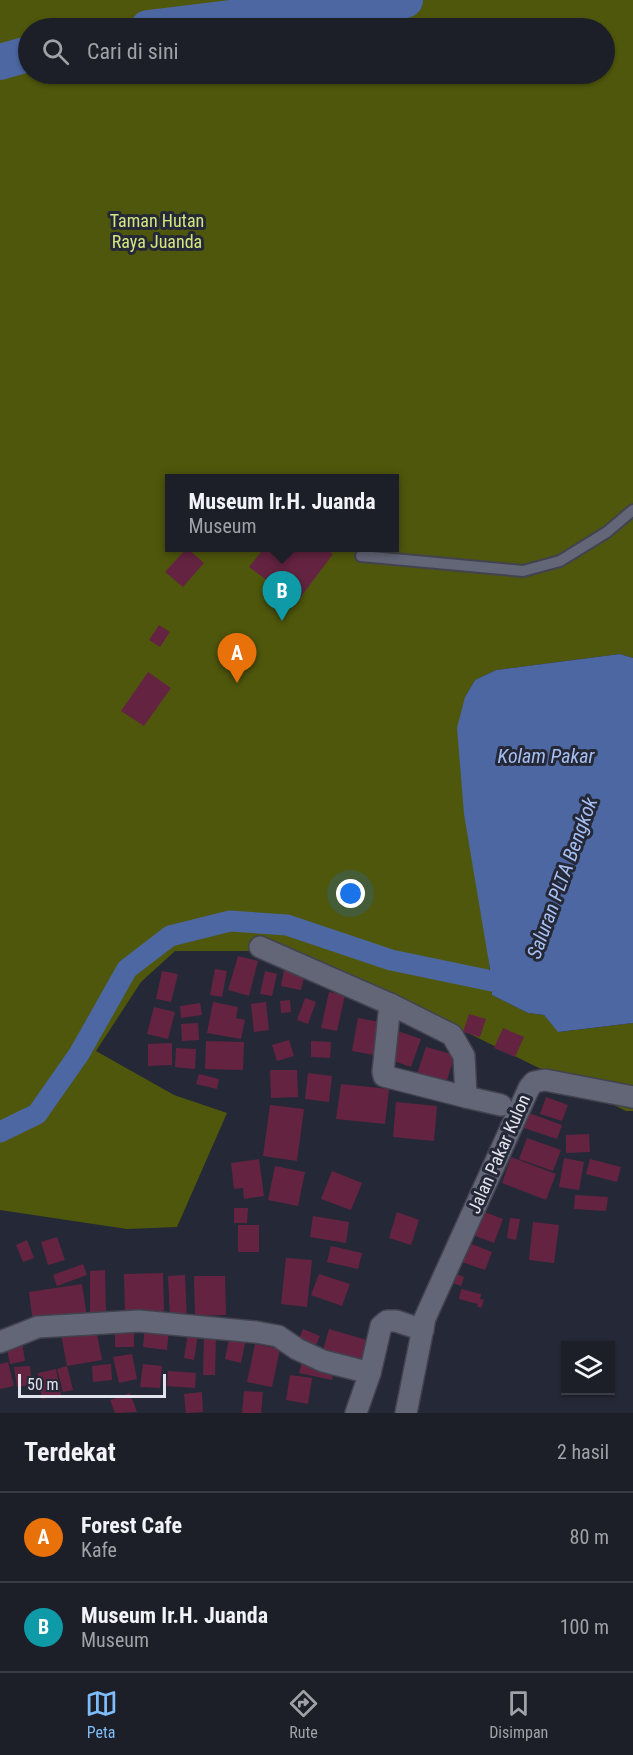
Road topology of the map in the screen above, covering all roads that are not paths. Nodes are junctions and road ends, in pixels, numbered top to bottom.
1 (633, 510) edge
2 (361, 556) dead end
3 (260, 947) dead end
4 (390, 1004) junction
5 (466, 1097) junction
6 (633, 1097) edge
7 (501, 1105) dead end
8 (424, 1324) junction
9 (0, 1342) edge
10 (370, 1373) junction
11 (356, 1413) edge
12 (406, 1413) edge

1 - 2 lane
3 - 4 street
4 - 5 street
4 - 5 street
5 - 7 street
6 - 8 street, Jalan Pakar Kulon
8 - 10 street
8 - 12 street, Jalan Pakar Kulon
9 - 10 street
10 - 11 street

